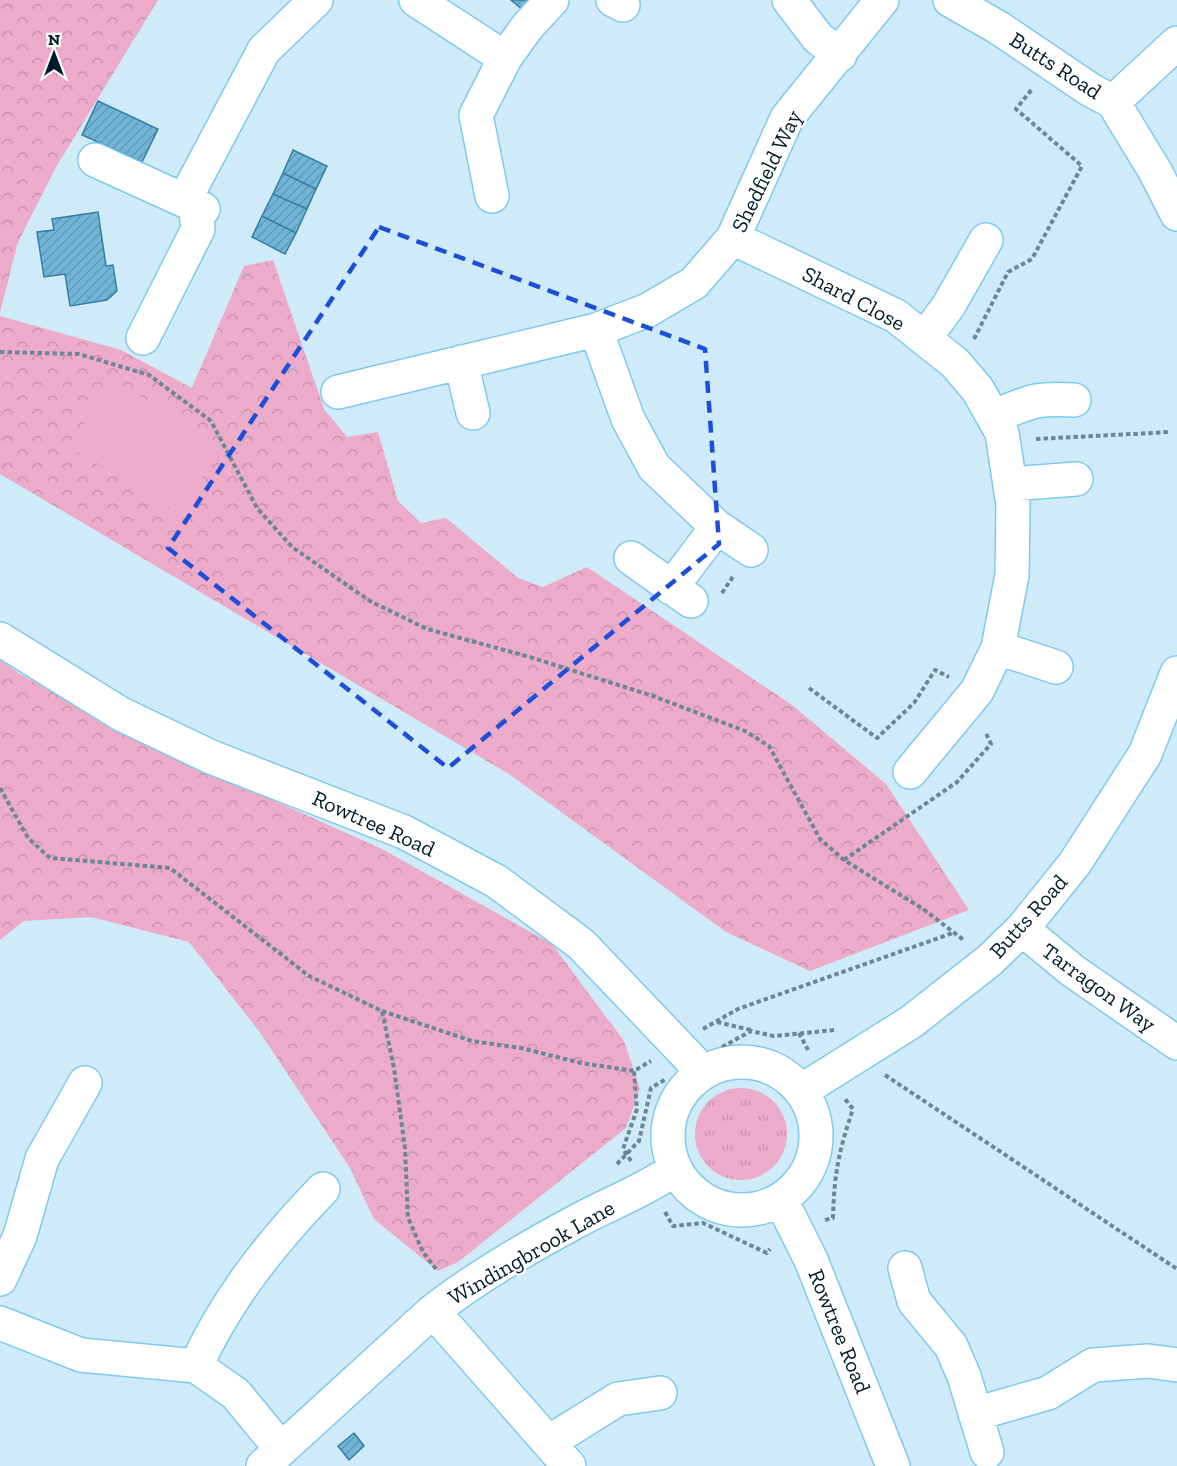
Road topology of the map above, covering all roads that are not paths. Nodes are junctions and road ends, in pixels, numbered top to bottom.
1 (316, 0) edge
2 (416, 0) edge
3 (552, 0) edge
4 (789, 0) edge
5 (882, 0) edge
6 (950, 0) edge
7 (1177, 43) edge
8 (840, 55) junction
9 (505, 58) junction
10 (1113, 102) junction
11 (95, 160) dead end
12 (492, 196) dead end
13 (199, 207) junction
14 (1177, 214) edge
15 (733, 238) junction
16 (986, 240) dead end
17 (596, 330) junction
18 (143, 338) dead end
19 (925, 338) junction
20 (461, 362) junction
21 (338, 392) dead end
22 (1074, 400) dead end
23 (473, 413) dead end
24 (1000, 430) junction
25 (1076, 479) dead end
26 (1011, 484) junction
27 (717, 527) junction
28 (751, 550) road end
29 (631, 558) dead end
30 (0, 639) edge
31 (998, 648) junction
32 (1056, 667) dead end
33 (1177, 673) edge
34 (910, 772) dead end
35 (1022, 929) junction
36 (1177, 1043) edge
37 (703, 1072) junction
38 (85, 1083) dead end
39 (812, 1084) junction
40 (662, 1178) junction
41 (323, 1189) dead end
42 (788, 1213) junction
43 (905, 1268) dead end
44 (0, 1279) edge
45 (444, 1302) junction
46 (0, 1323) edge
47 (1177, 1365) edge
48 (196, 1366) junction
49 (660, 1393) dead end
50 (975, 1414) junction
51 (987, 1452) dead end
52 (559, 1454) edge
53 (272, 1457) edge
54 (893, 1466) edge

1 - 13 street
2 - 9 street
3 - 9 street
4 - 8 street
5 - 8 street, Shedfield Way
6 - 10 street, Butts Road
7 - 10 street
8 - 15 street, Shedfield Way
9 - 12 street
10 - 14 street, Butts Road
11 - 13 street
13 - 18 street
15 - 17 street, Shedfield Way
15 - 19 street, Shard Close
16 - 19 street
17 - 20 street, Shedfield Way
17 - 27 street
19 - 24 street, Shard Close
20 - 21 street, Shedfield Way
20 - 23 street
22 - 24 street
24 - 26 street, Shard Close
25 - 26 street
26 - 31 street, Shard Close
27 - 28 street
27 - 29 street
30 - 37 street, Rowtree Road
31 - 32 street
31 - 34 street, Shard Close
33 - 35 street, Butts Road
35 - 36 street, Tarragon Way
35 - 39 street, Butts Road
37 - 39 street
37 - 40 street
38 - 44 street
39 - 42 street
40 - 42 street
40 - 45 street, Windingbrook Lane
41 - 48 street
42 - 54 street, Rowtree Road
43 - 50 street
45 - 52 street
45 - 53 street, Windingbrook Lane
46 - 48 street
47 - 50 street
48 - 53 street
49 - 52 street
50 - 51 street

